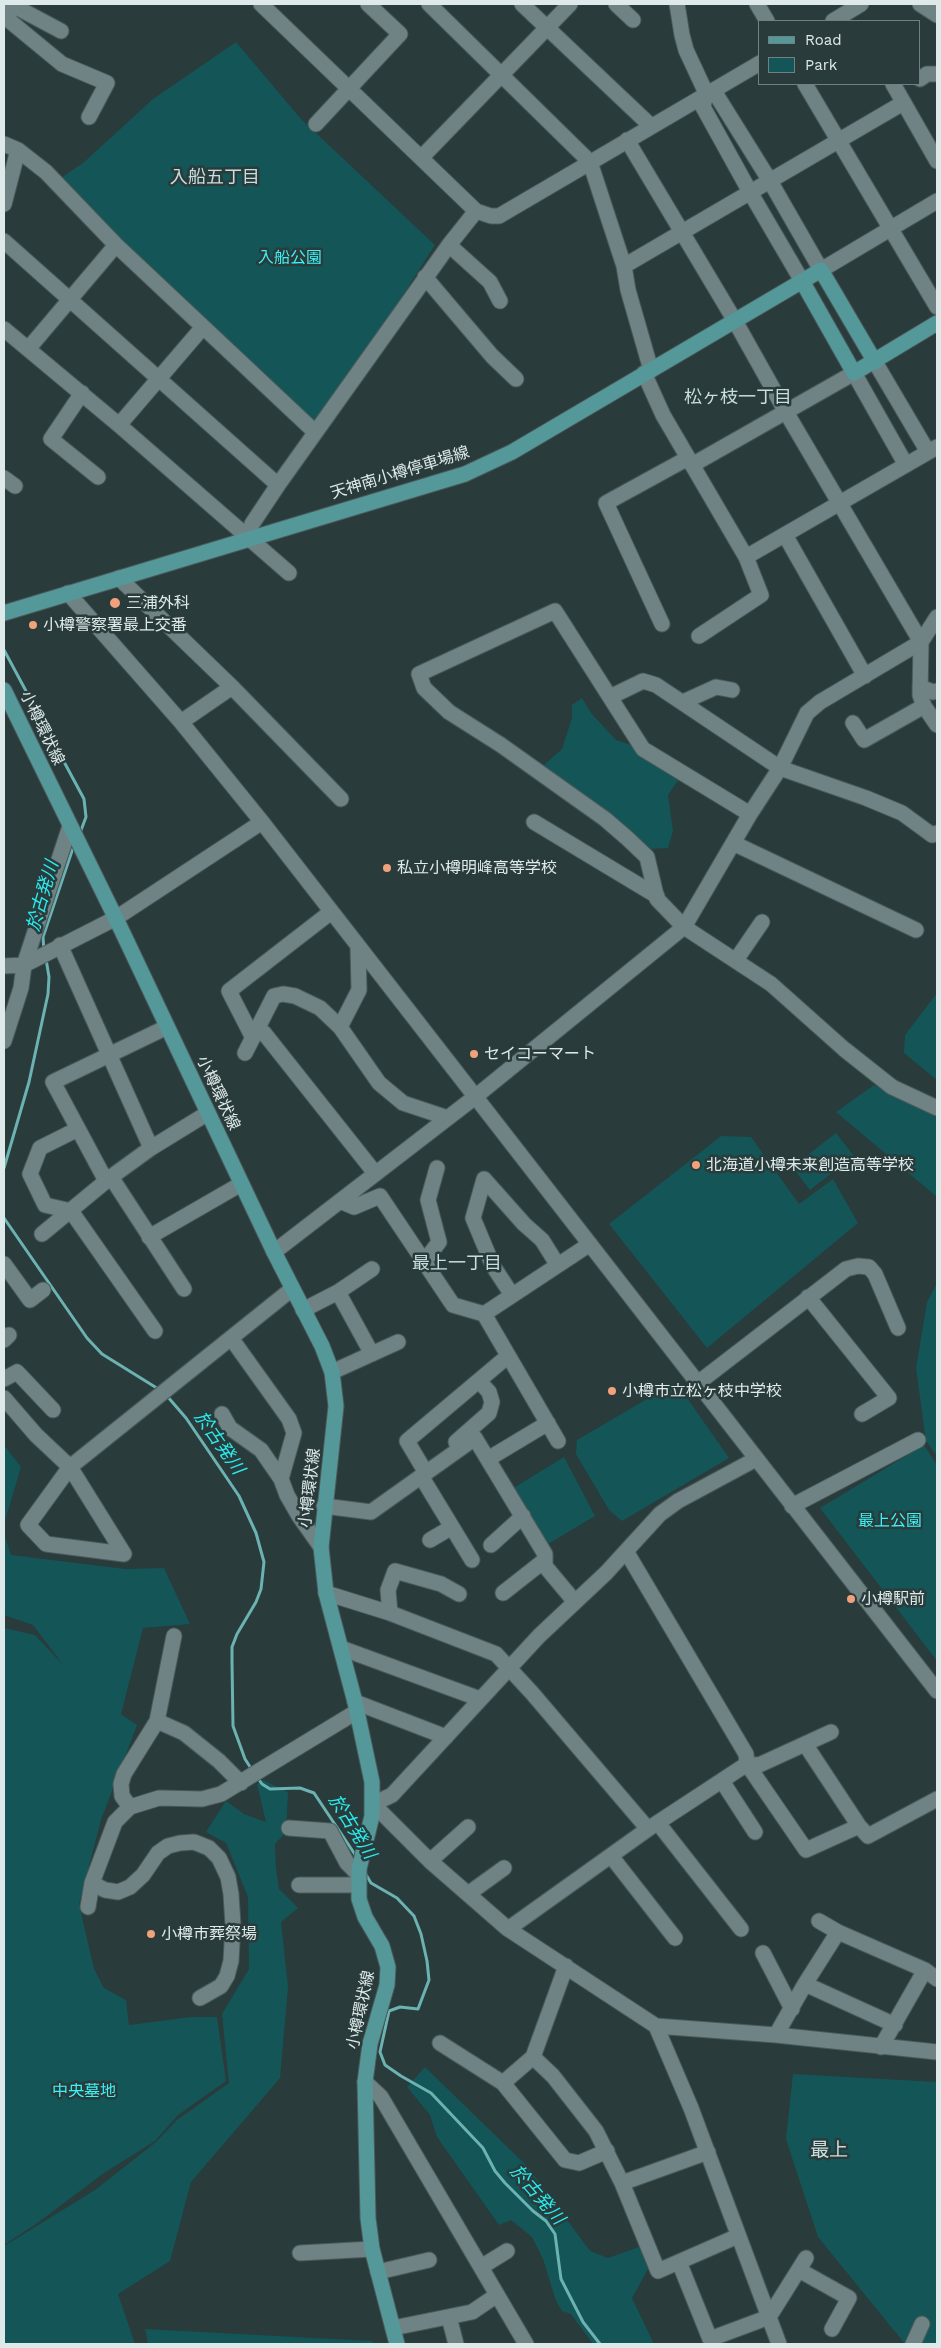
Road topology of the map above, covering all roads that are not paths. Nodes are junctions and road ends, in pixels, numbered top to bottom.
1 (261, 4) edge
2 (368, 4) edge
3 (429, 4) edge
4 (522, 4) edge
5 (570, 4) edge
6 (616, 4) edge
7 (677, 4) edge
8 (757, 4) edge
9 (861, 4) edge
10 (920, 4) edge
11 (4, 9) edge
12 (937, 15) edge
13 (633, 20) dead end
14 (766, 20) edge
15 (835, 20) edge
16 (547, 28) junction
17 (61, 31) dead end
18 (758, 63) edge
19 (502, 74) junction
20 (937, 74) edge
21 (921, 78) edge
22 (806, 85) edge
23 (910, 85) edge
24 (349, 89) junction
25 (706, 93) junction
26 (898, 93) edge
27 (90, 117) dead end
28 (316, 124) dead end
29 (651, 126) junction
30 (627, 140) junction
31 (839, 141) junction
32 (11, 147) edge
33 (421, 158) junction
34 (937, 160) edge
35 (590, 162) junction
36 (770, 181) junction
37 (750, 192) junction
38 (937, 201) edge
39 (4, 204) edge
40 (476, 212) junction
41 (890, 227) junction
42 (682, 232) junction
43 (4, 241) edge
44 (116, 245) junction
45 (449, 245) junction
46 (624, 266) junction
47 (821, 270) junction
48 (425, 277) junction
49 (802, 281) junction
50 (70, 300) junction
51 (500, 301) dead end
52 (937, 307) edge
53 (735, 320) junction
54 (937, 323) edge
55 (203, 327) junction
56 (4, 330) edge
57 (28, 349) junction
58 (875, 362) junction
59 (648, 372) junction
60 (854, 373) junction
61 (516, 379) dead end
62 (158, 380) junction
63 (82, 393) junction
64 (786, 412) junction
65 (119, 424) junction
66 (315, 432) junction
67 (932, 450) edge
68 (690, 462) junction
69 (906, 465) junction
70 (98, 478) dead end
71 (278, 485) junction
72 (840, 503) junction
73 (785, 535) junction
74 (248, 539) junction
75 (746, 557) junction
76 (288, 573) dead end
77 (119, 578) junction
78 (68, 593) junction
79 (4, 613) edge
80 (937, 617) edge
81 (662, 624) dead end
82 (699, 636) dead end
83 (921, 642) junction
84 (865, 676) junction
85 (232, 686) junction
86 (920, 687) junction
87 (4, 690) edge
88 (732, 690) dead end
89 (937, 691) edge
90 (610, 697) junction
91 (684, 702) junction
92 (924, 706) junction
93 (181, 722) junction
94 (853, 723) dead end
95 (937, 725) edge
96 (780, 768) junction
97 (341, 799) dead end
98 (750, 814) junction
99 (262, 822) junction
100 (534, 822) dead end
101 (71, 829) junction
102 (937, 833) edge
103 (733, 844) junction
104 (657, 896) junction
105 (331, 912) junction
106 (116, 918) junction
107 (762, 922) dead end
108 (684, 928) junction
109 (916, 930) dead end
110 (358, 946) junction
111 (54, 948) junction
112 (736, 960) junction
113 (28, 962) junction
114 (4, 966) edge
115 (167, 1026) junction
116 (340, 1027) junction
117 (255, 1033) junction
118 (4, 1041) edge
119 (245, 1053) dead end
120 (109, 1054) junction
121 (474, 1097) junction
122 (937, 1108) edge
123 (208, 1112) junction
124 (448, 1118) junction
125 (78, 1129) junction
126 (151, 1148) junction
127 (437, 1168) dead end
128 (375, 1173) junction
129 (109, 1179) junction
130 (242, 1184) junction
131 (340, 1201) junction
132 (71, 1211) junction
133 (42, 1234) dead end
134 (149, 1237) junction
135 (590, 1244) junction
136 (274, 1252) junction
137 (424, 1262) junction
138 (4, 1264) edge
139 (557, 1264) junction
140 (372, 1269) dead end
141 (184, 1289) dead end
142 (292, 1289) junction
143 (43, 1290) dead end
144 (338, 1292) junction
145 (512, 1295) junction
146 (808, 1297) junction
147 (303, 1310) junction
148 (484, 1314) junction
149 (898, 1328) dead end
150 (155, 1331) dead end
151 (231, 1338) junction
152 (398, 1342) dead end
153 (372, 1354) junction
154 (508, 1356) junction
155 (332, 1372) junction
156 (4, 1380) edge
157 (479, 1381) junction
158 (698, 1383) junction
159 (4, 1398) edge
160 (53, 1410) dead end
161 (222, 1414) dead end
162 (862, 1414) dead end
163 (548, 1423) junction
164 (918, 1440) dead end
165 (558, 1441) dead end
166 (455, 1452) junction
167 (488, 1459) junction
168 (756, 1459) junction
169 (70, 1467) junction
170 (424, 1475) junction
171 (281, 1479) junction
172 (324, 1506) junction
173 (792, 1506) junction
174 (523, 1516) junction
175 (452, 1527) junction
176 (430, 1540) dead end
177 (491, 1545) dead end
178 (321, 1547) junction
179 (626, 1552) junction
180 (472, 1560) dead end
181 (545, 1560) junction
182 (326, 1593) junction
183 (503, 1593) dead end
184 (459, 1594) dead end
185 (575, 1602) junction
186 (390, 1613) junction
187 (174, 1636) dead end
188 (341, 1648) junction
189 (509, 1667) junction
190 (937, 1691) edge
191 (480, 1699) junction
192 (355, 1707) junction
193 (157, 1722) junction
194 (831, 1732) dead end
195 (446, 1737) junction
196 (805, 1744) junction
197 (747, 1764) junction
198 (722, 1781) junction
199 (242, 1783) junction
200 (937, 1798) edge
201 (373, 1804) junction
202 (130, 1806) junction
203 (653, 1826) junction
204 (859, 1826) junction
205 (468, 1827) dead end
206 (289, 1828) dead end
207 (755, 1832) dead end
208 (610, 1856) junction
209 (430, 1861) junction
210 (504, 1868) dead end
211 (358, 1876) junction
212 (92, 1883) junction
213 (299, 1885) dead end
214 (468, 1894) junction
215 (88, 1907) dead end
216 (819, 1921) dead end
217 (508, 1929) junction
218 (741, 1929) dead end
219 (838, 1932) junction
220 (675, 1938) dead end
221 (763, 1953) dead end
222 (566, 1966) junction
223 (931, 1974) edge
224 (804, 1984) junction
225 (200, 1998) dead end
226 (792, 2008) junction
227 (895, 2025) junction
228 (656, 2026) junction
229 (776, 2035) junction
230 (440, 2043) dead end
231 (881, 2047) junction
232 (937, 2052) edge
233 (533, 2057) junction
234 (365, 2082) junction
235 (503, 2083) junction
236 (607, 2151) junction
237 (708, 2152) junction
238 (622, 2183) junction
239 (738, 2236) junction
240 (372, 2249) junction
241 (507, 2251) dead end
242 (300, 2253) dead end
243 (430, 2260) dead end
244 (680, 2262) junction
245 (481, 2266) junction
246 (378, 2272) junction
247 (497, 2295) junction
248 (449, 2317) junction
249 (769, 2317) junction
250 (922, 2324) dead end
251 (393, 2328) junction
252 (832, 2329) dead end
253 (397, 2344) edge
254 (456, 2344) edge
255 (526, 2344) edge
256 (779, 2344) edge
257 (913, 2344) edge

1 - 24 street
2 - 24 street
3 - 19 street
4 - 16 street
5 - 16 street
6 - 13 street
7 - 25 street
8 - 14 street
9 - 15 street
10 - 12 street
11 - 17 street
11 - 27 street
16 - 19 street
16 - 29 street
18 - 25 street
19 - 33 street
19 - 35 street
20 - 21 street
22 - 31 street
23 - 26 street
24 - 28 street
24 - 33 street
25 - 29 street
25 - 36 street
25 - 37 street
26 - 31 street
26 - 34 street
29 - 30 street
30 - 35 street
30 - 42 street
31 - 36 street
31 - 41 street
32 - 39 street
32 - 44 street
33 - 40 street
35 - 40 street
35 - 46 street
36 - 37 street
36 - 47 street
37 - 42 street
37 - 49 street
38 - 41 street
40 - 45 street
41 - 47 street
41 - 52 street
42 - 46 street
42 - 53 street
43 - 50 street
44 - 50 street
44 - 55 street
45 - 48 street
45 - 51 street
46 - 59 street
47 - 49 main road, 天神南小樽停車場線
47 - 58 main road
48 - 61 street
48 - 66 street
49 - 53 main road, 天神南小樽停車場線
49 - 60 main road
50 - 57 street
50 - 62 street
53 - 59 main road, 天神南小樽停車場線
53 - 64 street
54 - 58 main road
55 - 62 street
55 - 66 street
56 - 57 street
57 - 63 street
58 - 60 main road
58 - 67 street
59 - 68 street
59 - 74 main road, 天神南小樽停車場線
60 - 64 street
60 - 69 street
62 - 65 street
62 - 71 street
63 - 65 street
63 - 70 street
64 - 68 street
64 - 72 street
65 - 74 street
66 - 71 street
67 - 69 street
68 - 75 street
68 - 81 street
69 - 72 street
71 - 74 street
72 - 73 street
72 - 83 street
73 - 75 street
73 - 84 street
74 - 76 street
74 - 77 main road, 天神南小樽停車場線
75 - 82 street
77 - 78 main road, 天神南小樽停車場線
77 - 85 street
78 - 79 main road, 天神南小樽停車場線
78 - 93 street
80 - 83 street
83 - 84 street
83 - 86 street
84 - 96 street
85 - 93 street
85 - 97 street
86 - 89 street
86 - 92 street
87 - 101 main road, 小樽環状線
88 - 91 street
90 - 91 street
90 - 98 street
90 - 104 street
91 - 96 street
92 - 94 street
92 - 95 street
93 - 99 street
96 - 98 street
96 - 102 street
98 - 103 street
99 - 105 street
99 - 106 street
100 - 104 street
101 - 106 main road, 小樽環状線
101 - 113 street
103 - 108 street
103 - 109 street
104 - 108 street
105 - 110 street
105 - 117 street
106 - 111 street
106 - 115 main road, 小樽環状線
107 - 112 street
108 - 112 street
108 - 121 street
110 - 116 street
110 - 121 street
111 - 113 street
111 - 120 street
112 - 122 street
113 - 114 street
113 - 118 street
115 - 120 street
115 - 123 main road, 小樽環状線
116 - 117 street
116 - 124 street
117 - 119 street
117 - 128 street
120 - 125 street
120 - 126 street
121 - 124 street
121 - 135 street
123 - 126 street
123 - 130 main road, 小樽環状線
124 - 128 street
125 - 129 street
125 - 132 street
126 - 129 street
127 - 137 street
128 - 131 street
129 - 132 street
129 - 134 street
130 - 134 street
130 - 136 main road, 小樽環状線
131 - 136 street
131 - 137 street
132 - 133 street
132 - 150 street
134 - 141 street
135 - 139 street
135 - 158 street
136 - 142 main road, 小樽環状線
137 - 148 street
138 - 143 street
139 - 145 street
139 - 145 street
140 - 144 street
142 - 147 main road, 小樽環状線
142 - 151 street
144 - 147 street
144 - 153 street
145 - 148 street
146 - 149 street
146 - 158 street
146 - 162 street
147 - 155 main road, 小樽環状線
148 - 154 street
151 - 169 street
151 - 171 street
152 - 153 street
153 - 155 street
154 - 157 street
154 - 163 street
155 - 172 main road, 小樽環状線
156 - 160 street
157 - 166 street
157 - 170 street
158 - 168 street
159 - 169 street
161 - 171 street
163 - 165 street
163 - 167 street
164 - 173 street
166 - 167 street
166 - 170 street
167 - 174 street
168 - 173 street
168 - 179 street
169 - 169 street
170 - 172 street
170 - 175 street
171 - 178 street
172 - 178 main road, 小樽環状線
173 - 190 street
174 - 177 street
174 - 181 street
175 - 176 street
175 - 180 street
178 - 182 main road, 小樽環状線
179 - 185 street
179 - 197 street
181 - 183 street
181 - 185 street
182 - 186 street
182 - 188 main road, 小樽環状線
184 - 186 street
185 - 189 street
186 - 189 street
187 - 193 street
188 - 191 street
188 - 192 main road, 小樽環状線
189 - 191 street
189 - 203 street
191 - 195 street
192 - 195 street
192 - 199 street
192 - 201 main road, 小樽環状線
193 - 199 street
193 - 202 street
194 - 196 street
195 - 201 street
196 - 197 street
196 - 204 street
197 - 198 street
197 - 204 street
198 - 203 street
198 - 207 street
199 - 202 street
200 - 204 street
201 - 209 street
201 - 211 main road, 小樽環状線
202 - 212 street
203 - 208 street
203 - 218 street
205 - 209 street
206 - 211 street
208 - 217 street
208 - 220 street
209 - 214 street
210 - 214 street
211 - 213 street
211 - 234 main road, 小樽環状線
212 - 215 street
212 - 225 street
214 - 217 street
216 - 219 street
217 - 222 street
219 - 223 street
219 - 224 street
221 - 226 street
222 - 228 street
222 - 233 street
223 - 227 street
224 - 226 street
224 - 227 street
226 - 229 street
227 - 231 street
228 - 229 street
228 - 237 street
229 - 231 street
230 - 235 street
231 - 232 street
233 - 235 street
233 - 236 street
234 - 240 main road, 小樽環状線
234 - 245 street
235 - 236 street
236 - 238 street
237 - 238 street
237 - 239 street
238 - 244 street
239 - 244 street
239 - 249 street
240 - 242 street
240 - 246 main road, 小樽環状線
241 - 245 street
243 - 246 street
244 - 249 street
245 - 247 street
246 - 251 main road, 小樽環状線
247 - 248 street
247 - 255 street
248 - 251 street
248 - 254 street
249 - 252 street
249 - 256 street
250 - 257 street
251 - 253 main road, 小樽環状線

